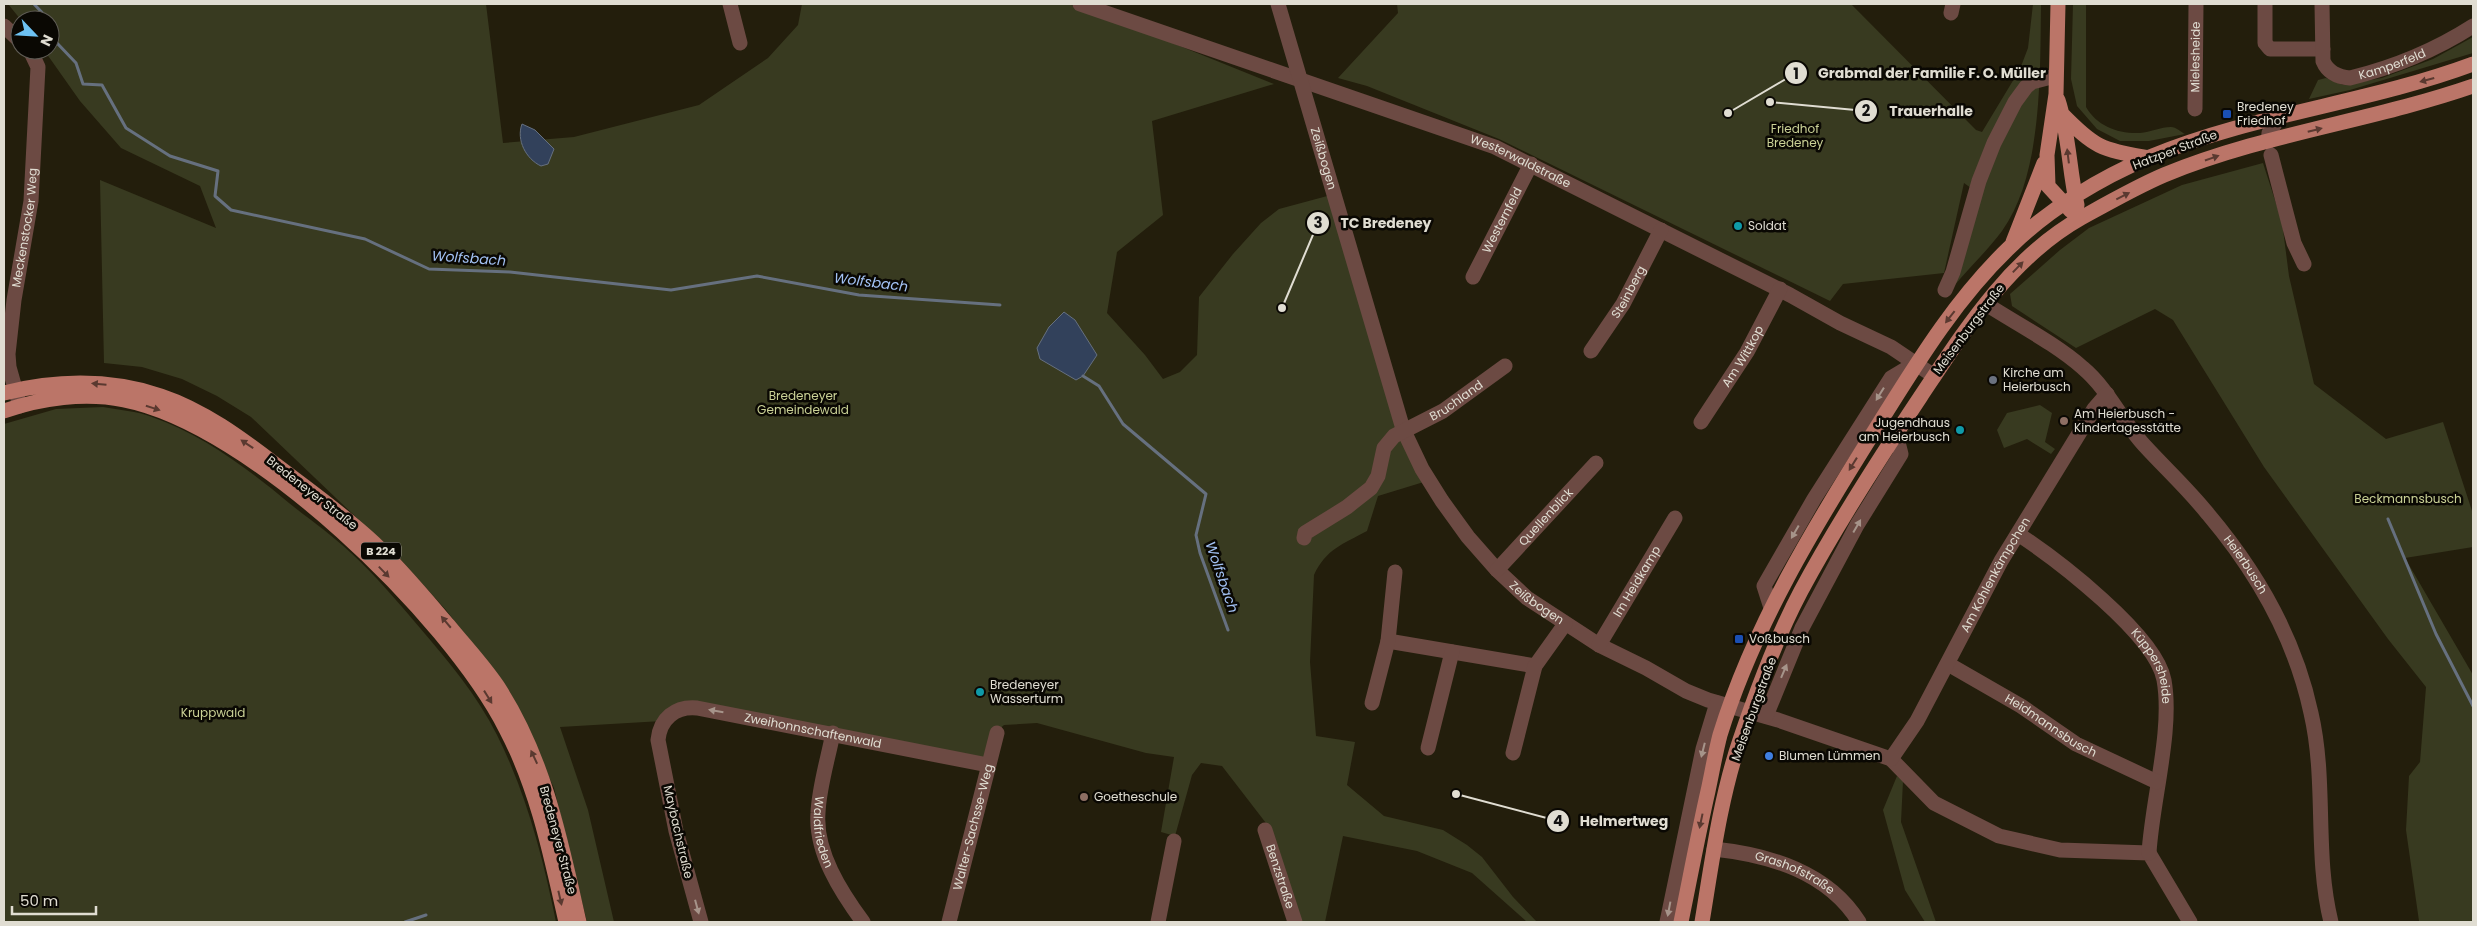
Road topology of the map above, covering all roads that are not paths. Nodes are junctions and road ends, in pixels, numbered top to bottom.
1 (730, 4) edge
2 (1080, 4) edge
3 (1278, 4) edge
4 (2058, 4) edge
5 (2196, 4) edge
6 (2265, 4) edge
7 (2322, 4) edge
8 (2473, 26) edge
9 (740, 43) dead end
10 (2323, 49) junction
11 (35, 60) edge
12 (2473, 64) edge
13 (2055, 76) junction
14 (1299, 80) junction
15 (2473, 86) edge
16 (2056, 94) junction
17 (2195, 109) dead end
18 (2062, 114) junction
19 (2280, 116) junction
20 (2269, 149) junction
21 (2047, 155) junction
22 (2149, 158) junction
23 (1531, 164) junction
24 (2070, 201) junction
25 (2080, 218) junction
26 (1661, 230) junction
27 (2011, 245) junction
28 (2304, 264) dead end
29 (1474, 277) dead end
30 (1780, 289) junction
31 (1944, 290) dead end
32 (1986, 304) junction
33 (1591, 351) dead end
34 (1916, 363) junction
35 (1505, 366) dead end
36 (1934, 376) junction
37 (9, 392) edge
38 (2107, 394) junction
39 (20, 406) junction
40 (4, 411) edge
41 (1701, 422) dead end
42 (1403, 429) junction
43 (1896, 434) junction
44 (1596, 463) dead end
45 (1675, 518) dead end
46 (2018, 534) junction
47 (1304, 538) dead end
48 (1497, 570) junction
49 (1395, 572) dead end
50 (1566, 624) junction
51 (1388, 641) junction
52 (1599, 645) junction
53 (1452, 652) junction
54 (1948, 664) junction
55 (1535, 666) junction
56 (1372, 703) dead end
57 (1724, 705) junction
58 (1751, 712) junction
59 (1766, 716) junction
60 (833, 733) junction
61 (997, 733) dead end
62 (658, 740) joint
63 (1428, 748) dead end
64 (1513, 754) dead end
65 (1891, 759) junction
66 (988, 765) junction
67 (2157, 782) junction
68 (1265, 830) dead end
69 (1174, 841) dead end
70 (1714, 849) junction
71 (2149, 853) junction
72 (566, 922) edge
73 (579, 922) edge
74 (702, 922) edge
75 (863, 922) edge
76 (949, 922) edge
77 (1158, 922) edge
78 (1295, 922) edge
79 (1667, 922) edge
80 (1681, 922) edge
81 (1702, 922) edge
82 (1859, 922) edge
83 (2190, 922) edge
84 (2331, 922) edge

1 - 9 street
2 - 14 street, Westerwaldstraße
3 - 14 street, Zeißbogen
4 - 13 main road
5 - 17 street, Mielesheide
6 - 10 street
7 - 10 street, Kamperfeld
8 - 10 street, Kamperfeld
11 - 37 street, Meckenstocker Weg
12 -> 19 main road, Hatzper Straße
13 - 16 main road
13 - 31 street
14 - 23 street, Westerwaldstraße
14 - 42 street, Zeißbogen
20 -> 15 main road, Hatzper Straße
16 - 18 main road
16 - 21 main road
18 - 22 main road
24 -> 18 main road
19 - 20 street
19 - 22 main road, Hatzper Straße
25 -> 20 main road, Hatzper Straße
20 - 28 street
21 - 24 main road
21 - 27 main road
22 - 24 main road, Hatzper Straße
23 - 26 street, Westerwaldstraße
23 - 29 street, Westernfeld
24 - 25 main road
24 - 27 main road, Meisenburgstraße
32 -> 25 main road, Meisenburgstraße
26 - 30 street, Westerwaldstraße
26 - 33 street, Steinberg
27 -> 34 main road, Meisenburgstraße
30 - 34 street, Westerwaldstraße
30 - 41 street, Am Wittkop
32 - 36 main road, Meisenburgstraße
32 - 38 street, Heierbusch
34 - 36 street, Westerwaldstraße
34 -> 57 main road, Meisenburgstraße
35 - 42 street, Bruchland
36 - 43 main road, Meisenburgstraße
37 - 39 street, Meckenstocker Weg
73 -> 37 main road, Bredeneyer Straße / B 224
38 - 46 street, Am Kohlenkämpchen
38 - 84 street, Heierbusch
39 - 40 main road, Bredeneyer Straße / B 224
39 -> 72 main road, Bredeneyer Straße / B 224
42 - 47 street
42 - 48 street, Zeißbogen
43 - 58 main road, Meisenburgstraße
59 -> 43 street, Meisenburgstraße
44 - 48 street, Quellenblick
45 - 52 street, Im Heidkamp
46 - 54 street, Am Kohlenkämpchen
46 - 67 street, Küppersheide
48 - 50 street, Zeißbogen
49 - 51 street
50 - 52 street, Zeißbogen
50 - 55 street
51 - 53 street
51 - 56 street
52 - 57 street, Zeißbogen
53 - 55 street
53 - 63 street
54 - 65 street, Am Kohlenkämpchen
54 - 67 street, Heidmannsbusch
55 - 64 street
57 - 58 street, Zeißbogen
57 -> 79 street, Meisenburgstraße
57 -> 80 main road, Meisenburgstraße
58 - 59 street
58 - 70 main road, Meisenburgstraße
59 - 65 street
60 -> 62 street, Zweihonnschaftenwald
60 - 66 street, Zweihonnschaftenwald
60 - 75 street, Waldfrieden
61 - 66 street, Walter-Sachsse-Weg
62 -> 74 street, Maybachstraße
65 - 71 street
66 - 76 street, Walter-Sachsse-Weg
67 - 71 street, Küppersheide
68 - 78 street, Benzstraße
69 - 77 street
70 - 81 main road, Meisenburgstraße
70 - 82 street, Grashofstraße
71 - 83 street

